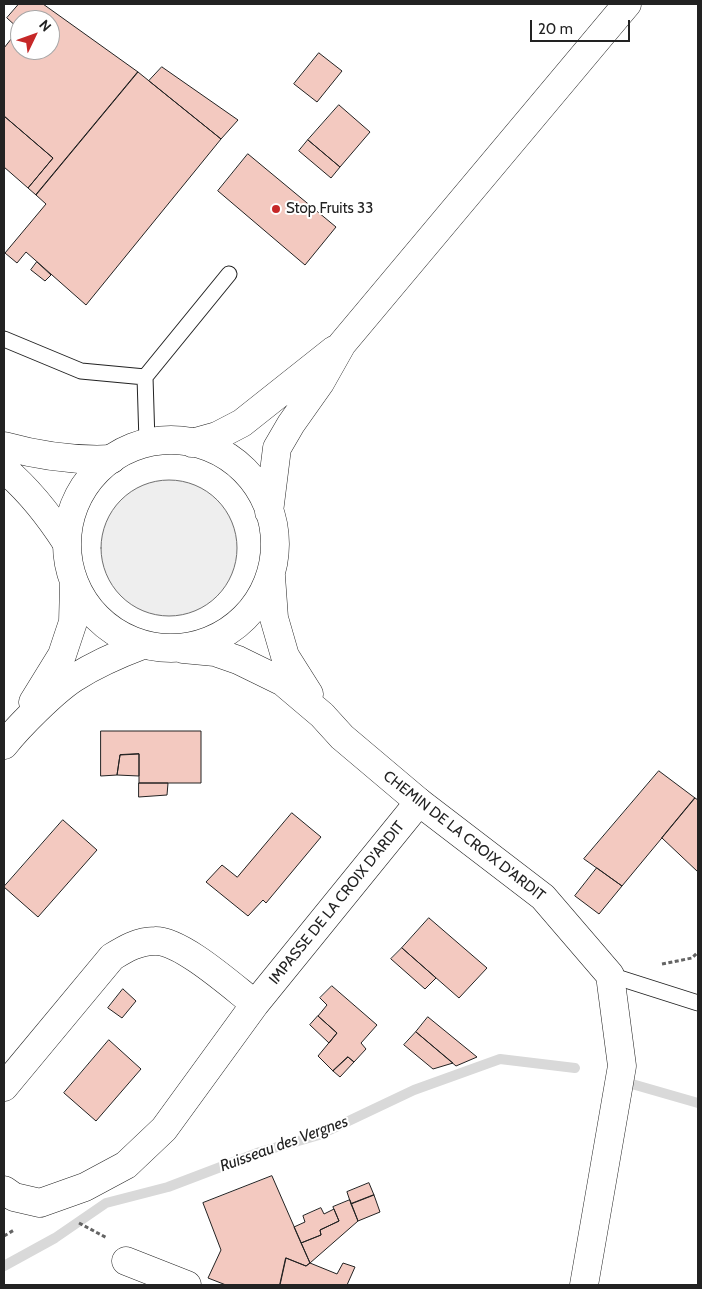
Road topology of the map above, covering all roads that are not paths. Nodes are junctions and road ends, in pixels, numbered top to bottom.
1 (627, 4) edge
2 (229, 274) dead end
3 (4, 339) edge
4 (342, 344) junction
5 (145, 378) junction
6 (147, 442) junction
7 (192, 443) junction
8 (4, 446) edge
9 (112, 459) junction
10 (4, 468) edge
11 (269, 512) junction
12 (66, 542) junction
13 (270, 575) junction
14 (74, 582) junction
15 (143, 645) junction
16 (183, 649) junction
17 (322, 715) junction
18 (9, 738) edge
19 (418, 802) junction
20 (610, 975) junction
21 (698, 1003) edge
22 (255, 1004) junction
23 (4, 1087) edge
24 (4, 1190) edge
25 (126, 1261) dead end
26 (187, 1285) edge
27 (584, 1285) edge

1 - 4 street
2 - 5 lane
3 - 5 lane
4 - 7 street
4 - 11 street
5 - 6 lane
6 - 7 street
6 - 9 street
7 - 11 street
8 - 9 street
9 - 12 street
10 - 12 street
11 - 13 street
12 - 14 street
13 - 16 street
13 - 17 street, CHEMIN DE LA CROIX D'ARDIT
14 - 15 street
14 - 18 street
15 - 16 street
15 - 18 street
16 - 17 street, CHEMIN DE LA CROIX D'ARDIT
17 - 19 street, CHEMIN DE LA CROIX D'ARDIT
19 - 20 street, CHEMIN DE LA CROIX D'ARDIT
19 - 22 street, IMPASSE DE LA CROIX D'ARDIT
20 - 21 lane
20 - 27 street
22 - 23 street
22 - 24 street, IMPASSE DE LA CROIX D'ARDIT
25 - 26 street

